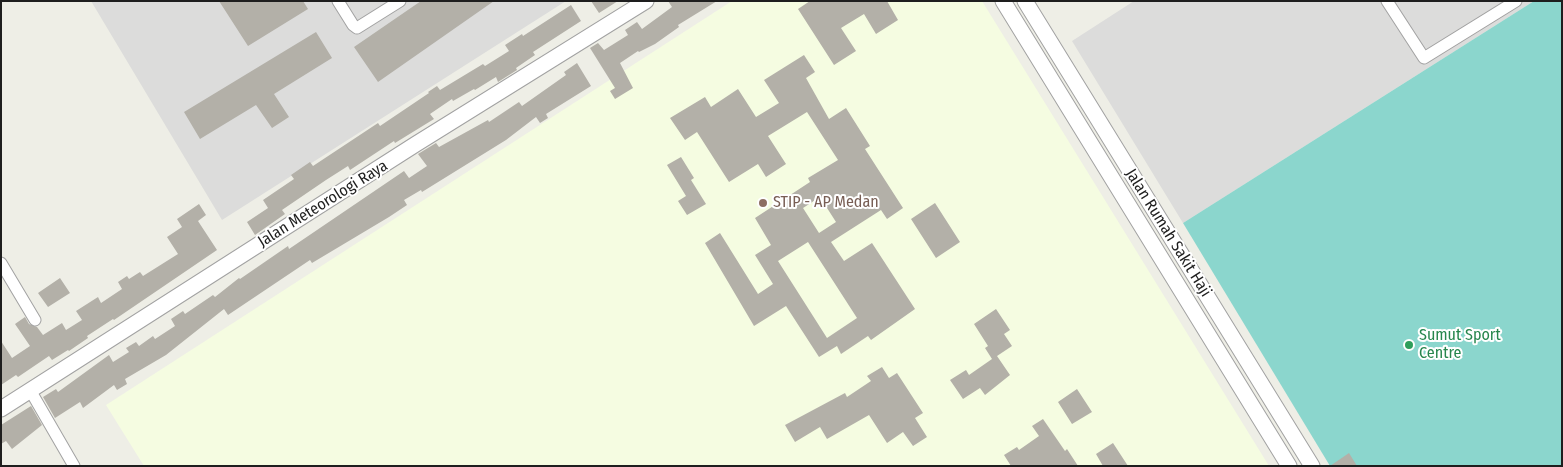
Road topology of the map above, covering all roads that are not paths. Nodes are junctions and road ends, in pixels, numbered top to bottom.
1 (338, 1) edge
2 (400, 1) edge
3 (646, 1) edge
4 (1003, 1) edge
5 (1025, 1) edge
6 (1387, 1) edge
7 (1516, 1) edge
8 (1, 263) edge
9 (35, 320) dead end
10 (30, 390) junction
11 (1, 408) edge
12 (74, 466) edge
13 (1289, 466) edge
14 (1312, 466) edge

1 - 2 street
3 - 10 street, Jalan Meteorologi Raya
4 - 13 street, Jalan Rumah Sakit Haji
5 - 14 street, Jalan Rumah Sakit Haji
6 - 7 street
8 - 9 street
10 - 11 street, Jalan Meteorologi Raya
10 - 12 street

